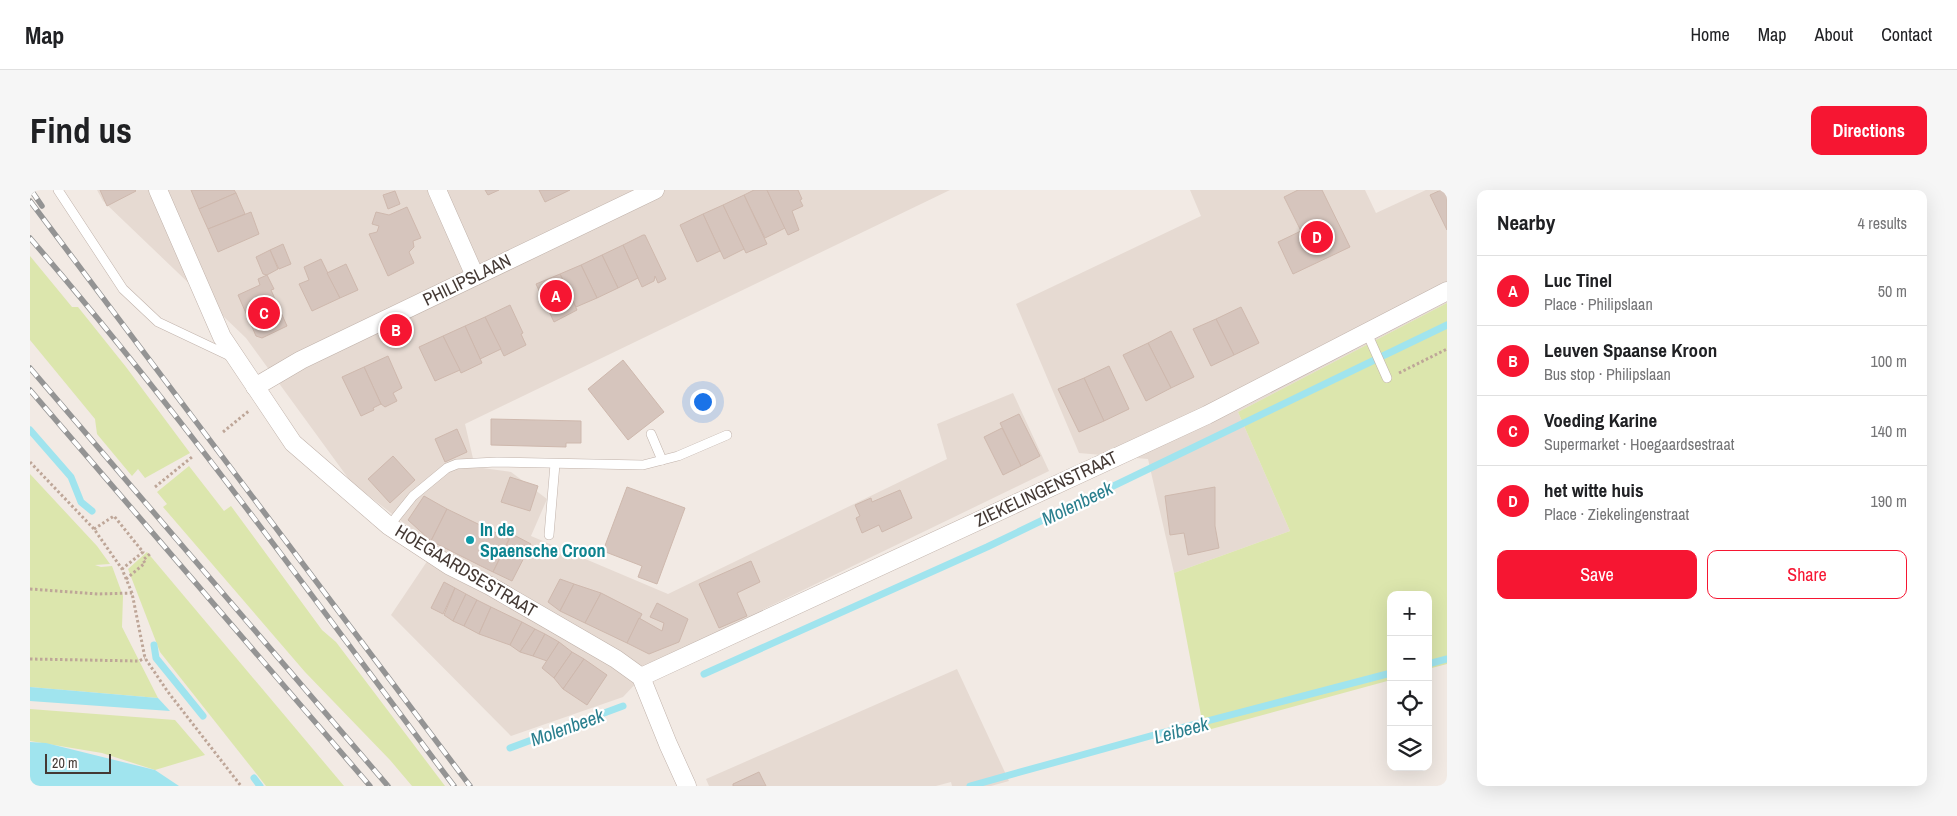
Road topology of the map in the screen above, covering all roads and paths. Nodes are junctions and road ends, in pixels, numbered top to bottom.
1 (58, 190) edge
2 (158, 190) edge
3 (437, 190) edge
4 (655, 190) edge
5 (475, 276) junction
6 (1447, 291) edge
7 (1367, 333) junction
8 (1447, 349) edge
9 (237, 360) junction
10 (1387, 378) joint
11 (255, 387) junction
12 (223, 432) dead end
13 (651, 434) dead end
14 (727, 435) dead end
15 (192, 457) dead end
16 (662, 460) junction
17 (30, 462) edge
18 (555, 464) junction
19 (155, 487) dead end
20 (389, 526) junction
21 (94, 529) junction
22 (549, 534) dead end
23 (152, 553) dead end
24 (122, 569) junction
25 (126, 579) junction
26 (30, 589) edge
27 (132, 593) junction
28 (145, 658) junction
29 (30, 659) edge
30 (641, 677) junction
31 (242, 786) edge
32 (687, 786) edge

1 - 9 lane
2 - 9 street, HOEGAARDSESTRAAT
3 - 5 street
4 - 5 street, PHILIPSLAAN
5 - 11 street, PHILIPSLAAN
6 - 7 street, ZIEKELINGENSTRAAT
7 - 10 lane
7 - 30 street, ZIEKELINGENSTRAAT
8 - 10 path
9 - 11 street, HOEGAARDSESTRAAT
11 - 12 path
11 - 20 street, HOEGAARDSESTRAAT
13 - 16 lane
14 - 16 lane
15 - 19 path
16 - 18 lane
17 - 21 path
18 - 20 lane
18 - 22 lane
20 - 30 street, HOEGAARDSESTRAAT
21 - 24 path
21 - 24 path
23 - 25 path
24 - 25 path
25 - 27 path
26 - 27 path
27 - 28 path
28 - 29 path
28 - 31 path
30 - 32 street, HOEGAARDSESTRAAT

